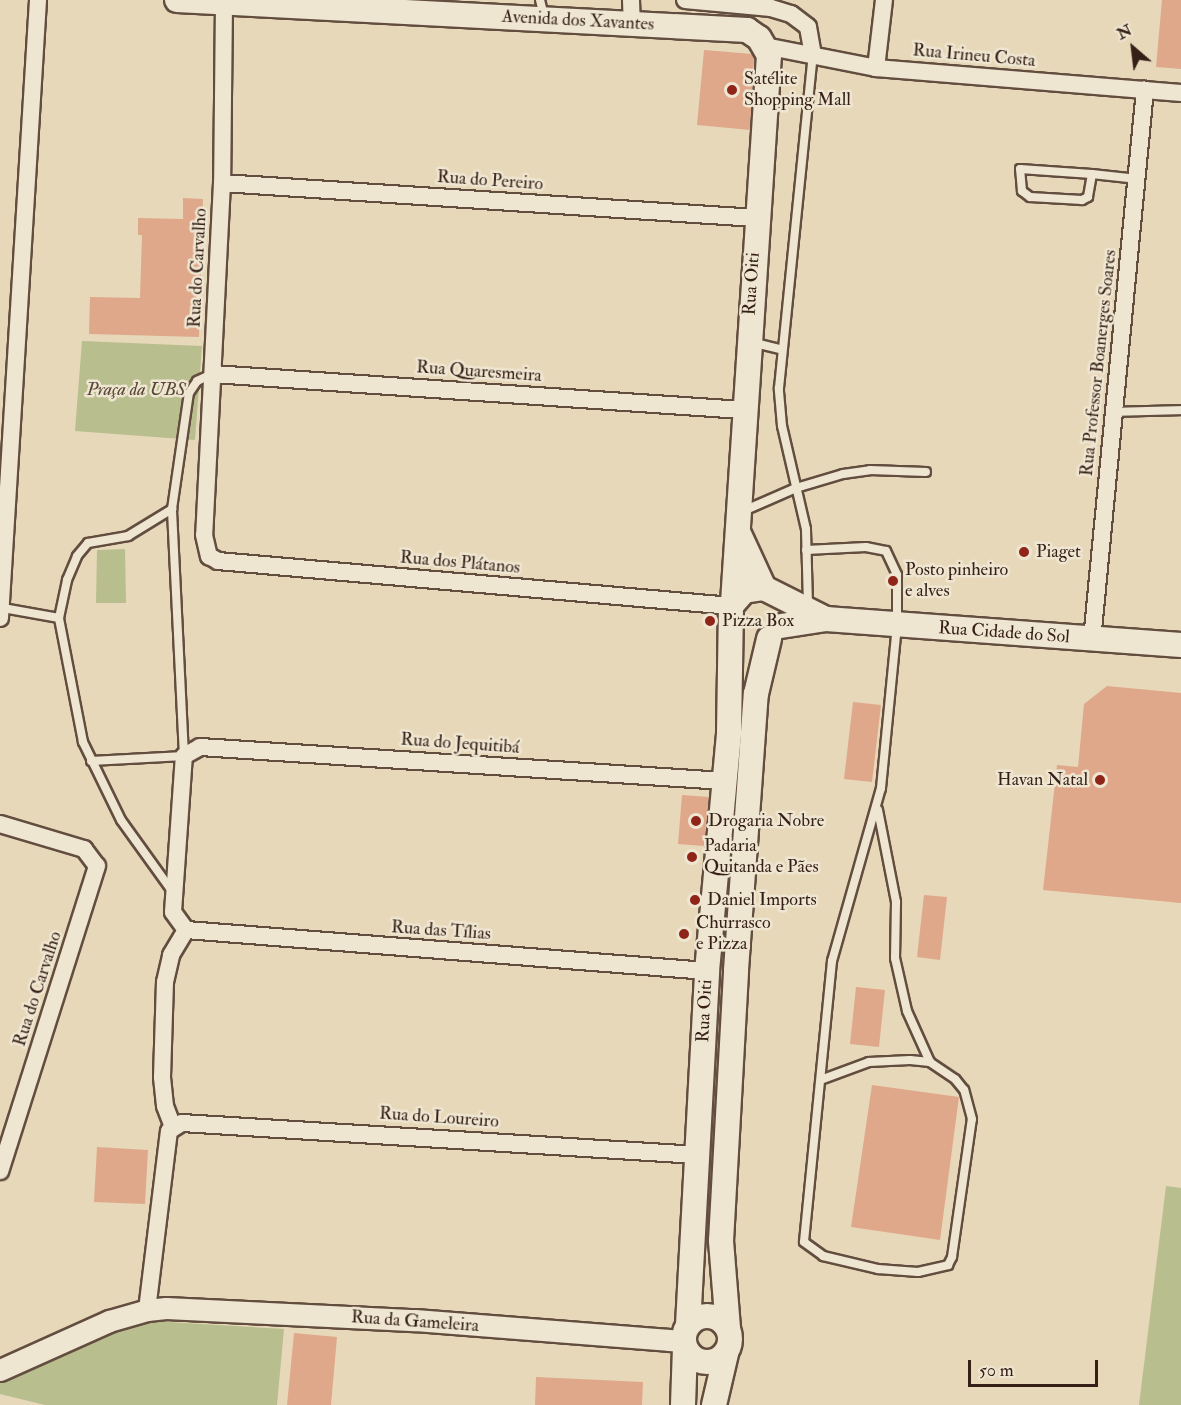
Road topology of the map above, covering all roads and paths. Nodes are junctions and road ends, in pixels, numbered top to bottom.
1 (38, 0) edge
2 (177, 0) edge
3 (631, 0) edge
4 (685, 0) edge
5 (884, 0) edge
6 (249, 2) edge
7 (225, 3) junction
8 (446, 7) edge
9 (543, 10) edge
10 (632, 24) junction
11 (762, 42) junction
12 (813, 55) junction
13 (876, 68) junction
14 (1145, 90) junction
15 (1181, 93) edge
16 (1092, 174) junction
17 (1139, 178) junction
18 (222, 183) junction
19 (756, 218) junction
20 (748, 342) junction
21 (782, 350) junction
22 (213, 374) junction
23 (743, 410) junction
24 (1181, 410) edge
25 (1114, 412) junction
26 (926, 472) dead end
27 (796, 488) junction
28 (172, 509) junction
29 (739, 523) junction
30 (204, 535) joint
31 (806, 550) junction
32 (769, 591) junction
33 (732, 611) junction
34 (1, 612) edge
35 (817, 616) junction
36 (59, 618) junction
37 (897, 625) junction
38 (775, 632) junction
39 (1092, 640) junction
40 (1181, 645) edge
41 (189, 752) junction
42 (91, 760) junction
43 (725, 781) junction
44 (878, 809) junction
45 (0, 824) edge
46 (174, 893) junction
47 (181, 925) junction
48 (707, 971) junction
49 (930, 1062) junction
50 (823, 1079) junction
51 (175, 1126) junction
52 (698, 1155) junction
53 (0, 1171) edge
54 (147, 1310) junction
55 (728, 1328) junction
56 (686, 1339) junction
57 (726, 1354) junction
58 (0, 1370) edge
59 (682, 1405) edge
60 (714, 1405) edge

1 - 34 street
2 - 7 main road, Avenida dos Xavantes
3 - 10 street
4 - 12 street
5 - 13 street
6 - 7 main road, Avenida dos Xavantes
6 - 8 main road, Avenida dos Xavantes
7 - 18 street, Rua do Carvalho
8 - 9 main road, Avenida dos Xavantes
9 - 10 main road, Avenida dos Xavantes
10 - 11 main road, Avenida dos Xavantes
11 - 12 street, Rua Irineu Costa
11 - 19 main road, Rua Oiti
12 - 13 street, Rua Irineu Costa
12 - 21 lane
13 - 14 street, Rua Irineu Costa
14 - 15 street, Rua Irineu Costa
14 - 17 street, Rua Professor Boanerges Soares
16 - 16 lane
16 - 17 lane
17 - 25 street, Rua Professor Boanerges Soares
18 - 19 street, Rua do Pereiro
18 - 22 street, Rua do Carvalho
19 - 20 main road, Rua Oiti
20 - 21 lane
20 - 23 main road, Rua Oiti
21 - 27 lane
22 - 23 street, Rua Quaresmeira
22 - 28 lane
22 - 30 street, Rua do Carvalho
23 - 29 main road, Rua Oiti
24 - 25 lane
25 - 39 street, Rua Professor Boanerges Soares
26 - 27 lane
27 - 29 lane
27 - 31 lane
28 - 36 lane
28 - 41 lane
29 - 32 main road, Rua Oiti
29 - 33 main road, Rua Oiti
30 - 33 street, Rua dos Plátanos
31 - 35 lane
31 - 37 lane
32 - 33 main road
32 - 35 main road, Rua Cidade do Sol
32 - 38 main road
33 - 38 main road
33 - 43 main road, Rua Oiti
34 - 36 lane
35 - 37 main road, Rua Cidade do Sol
35 - 38 main road, Rua Cidade do Sol
36 - 42 lane
37 - 39 main road, Rua Cidade do Sol
37 - 44 lane
38 - 55 main road, Rua Oiti
39 - 40 main road, Rua Cidade do Sol
41 - 42 lane
41 - 43 street, Rua do Jequitibá
41 - 46 street
42 - 46 lane
43 - 48 main road, Rua Oiti
44 - 49 lane
44 - 50 lane
45 - 53 street, Rua do Carvalho
46 - 47 street
47 - 48 street, Rua das Tílias
47 - 51 street
48 - 52 main road, Rua Oiti
49 - 50 lane
49 - 50 lane
51 - 52 street, Rua do Loureiro
51 - 54 street
52 - 56 main road, Rua Oiti
54 - 56 street, Rua da Gameleira
54 - 58 street, Rua da Gameleira
55 - 56 main road
55 - 57 main road
56 - 57 main road
56 - 59 main road, Rua Oiti
57 - 60 main road

